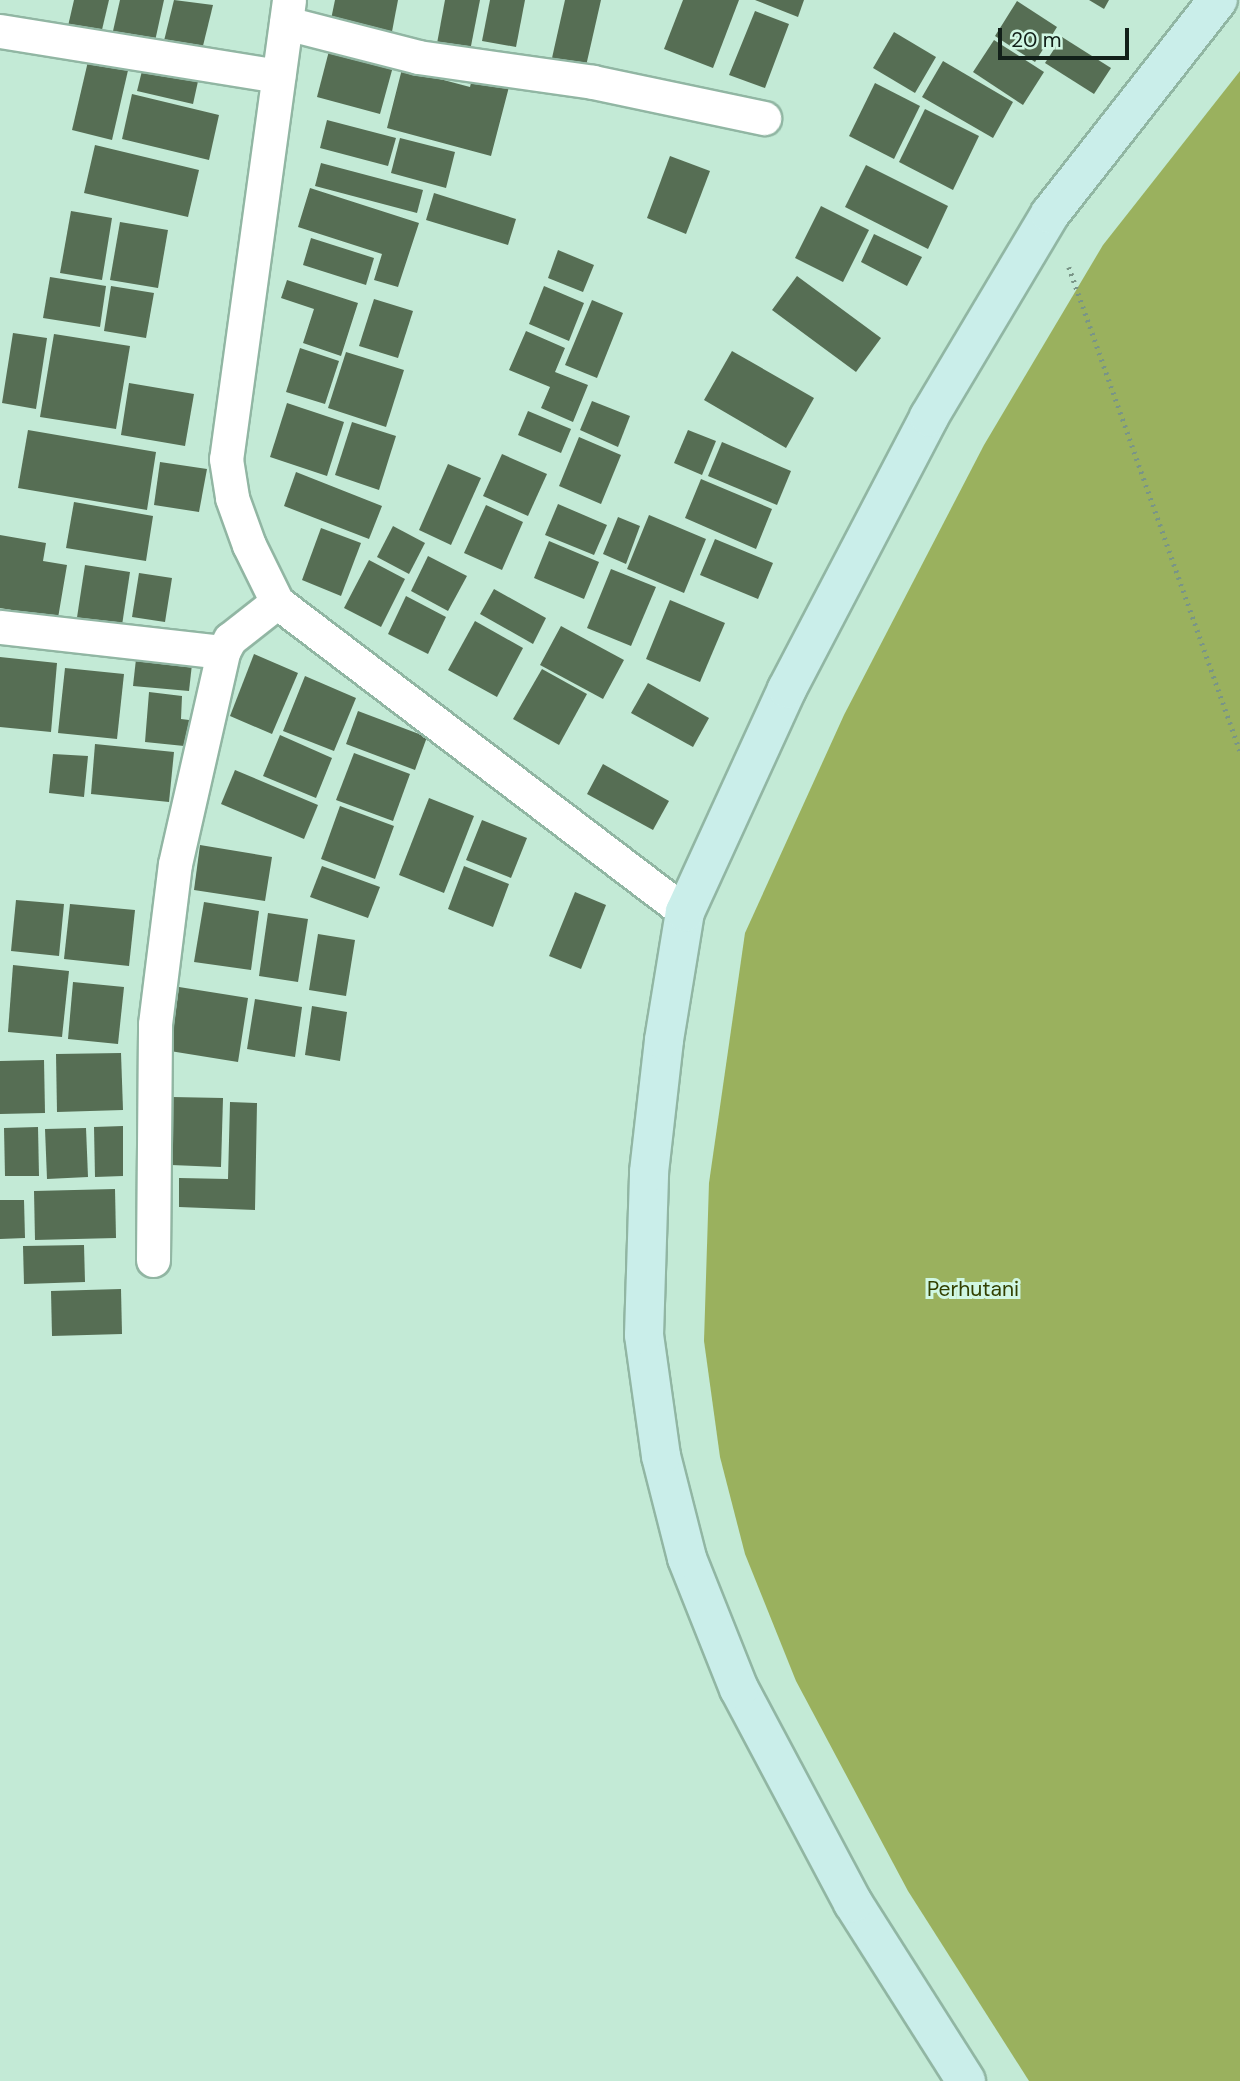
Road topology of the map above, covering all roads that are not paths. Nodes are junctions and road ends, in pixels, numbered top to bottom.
1 (1218, 0) edge
2 (288, 11) edge
3 (0, 31) edge
4 (278, 76) junction
5 (764, 118) dead end
6 (277, 602) junction
7 (0, 627) edge
8 (223, 652) junction
9 (685, 912) junction
10 (153, 1260) dead end
11 (966, 2081) edge

1 - 9 main road
2 - 4 street
2 - 5 street
3 - 4 street
4 - 6 street
6 - 8 street
6 - 9 street
7 - 8 street
8 - 10 street
9 - 11 main road

